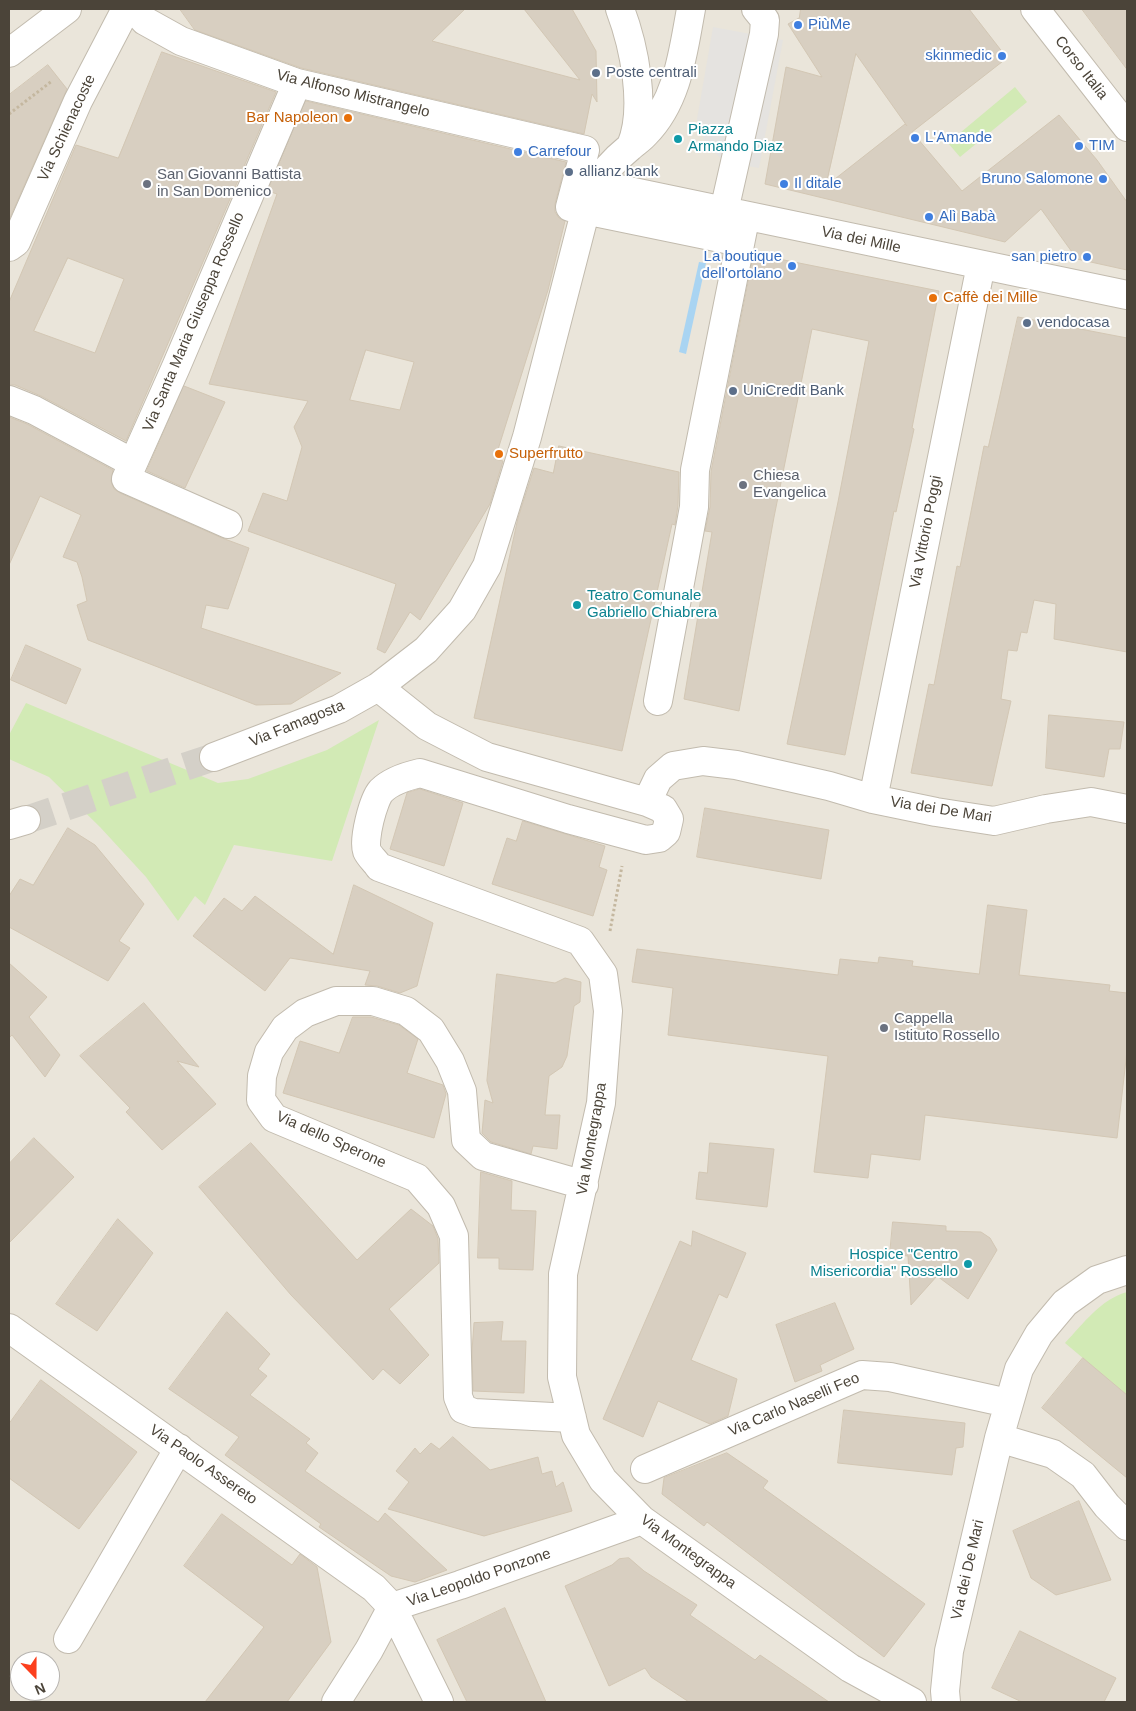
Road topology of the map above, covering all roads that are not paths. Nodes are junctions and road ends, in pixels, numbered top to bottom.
1 (67, 9) edge
2 (126, 9) edge
3 (134, 9) edge
4 (620, 9) edge
5 (691, 9) edge
6 (756, 9) edge
7 (1034, 9) edge
8 (9, 52) edge
9 (297, 82) junction
10 (1127, 127) edge
11 (631, 146) junction
12 (595, 184) junction
13 (584, 210) junction
14 (735, 214) junction
15 (740, 242) junction
16 (9, 247) edge
17 (981, 265) junction
18 (1127, 295) edge
19 (9, 400) edge
20 (130, 471) junction
21 (228, 524) dead end
22 (378, 687) junction
23 (658, 701) dead end
24 (214, 757) tunnel mouth
25 (873, 798) junction
26 (647, 802) junction
27 (1127, 809) edge
28 (584, 1185) junction
29 (1127, 1270) edge
30 (9, 1328) edge
31 (1008, 1403) junction
32 (572, 1418) junction
33 (999, 1438) junction
34 (179, 1448) junction
35 (645, 1469) dead end
36 (642, 1520) junction
37 (1127, 1526) edge
38 (392, 1607) junction
39 (68, 1639) dead end
40 (336, 1702) edge
41 (439, 1702) edge
42 (912, 1702) edge
43 (946, 1702) edge

1 - 8 street
2 - 16 street, Via Schienacoste
3 - 9 street, Via Alfonso Mistrangelo
4 - 11 street
5 - 11 street
6 - 14 street
7 - 10 street, Corso Italia
9 - 13 street, Via Alfonso Mistrangelo
9 - 20 street, Via Santa Maria Giuseppa Rossello
11 - 12 street
12 - 13 street
12 - 14 street, Via dei Mille
13 - 15 street
13 - 22 street
14 - 15 street
14 - 17 street, Via dei Mille
15 - 23 street
17 - 18 street, Via dei Mille
17 - 25 street, Via Vittorio Poggi
19 - 20 street
20 - 21 street
22 - 24 street, Via Famagosta
22 - 26 street
25 - 26 street, Via dei De Mari
25 - 27 street, Via dei De Mari
26 - 28 street, Via Montegrappa
28 - 32 street, Via Montegrappa
28 - 32 street, Via dello Sperone
29 - 31 street, Via dei De Mari
30 - 34 street, Via Paolo Assereto
31 - 33 street, Via dei De Mari
31 - 35 street, Via Carlo Naselli Feo
32 - 36 street, Via Montegrappa
33 - 37 street
33 - 43 street, Via dei De Mari
34 - 38 street, Via Paolo Assereto
34 - 39 street
36 - 38 street, Via Leopoldo Ponzone
36 - 42 street, Via Montegrappa
38 - 40 street, Via Leopoldo Ponzone
38 - 41 street, Via Paolo Assereto

